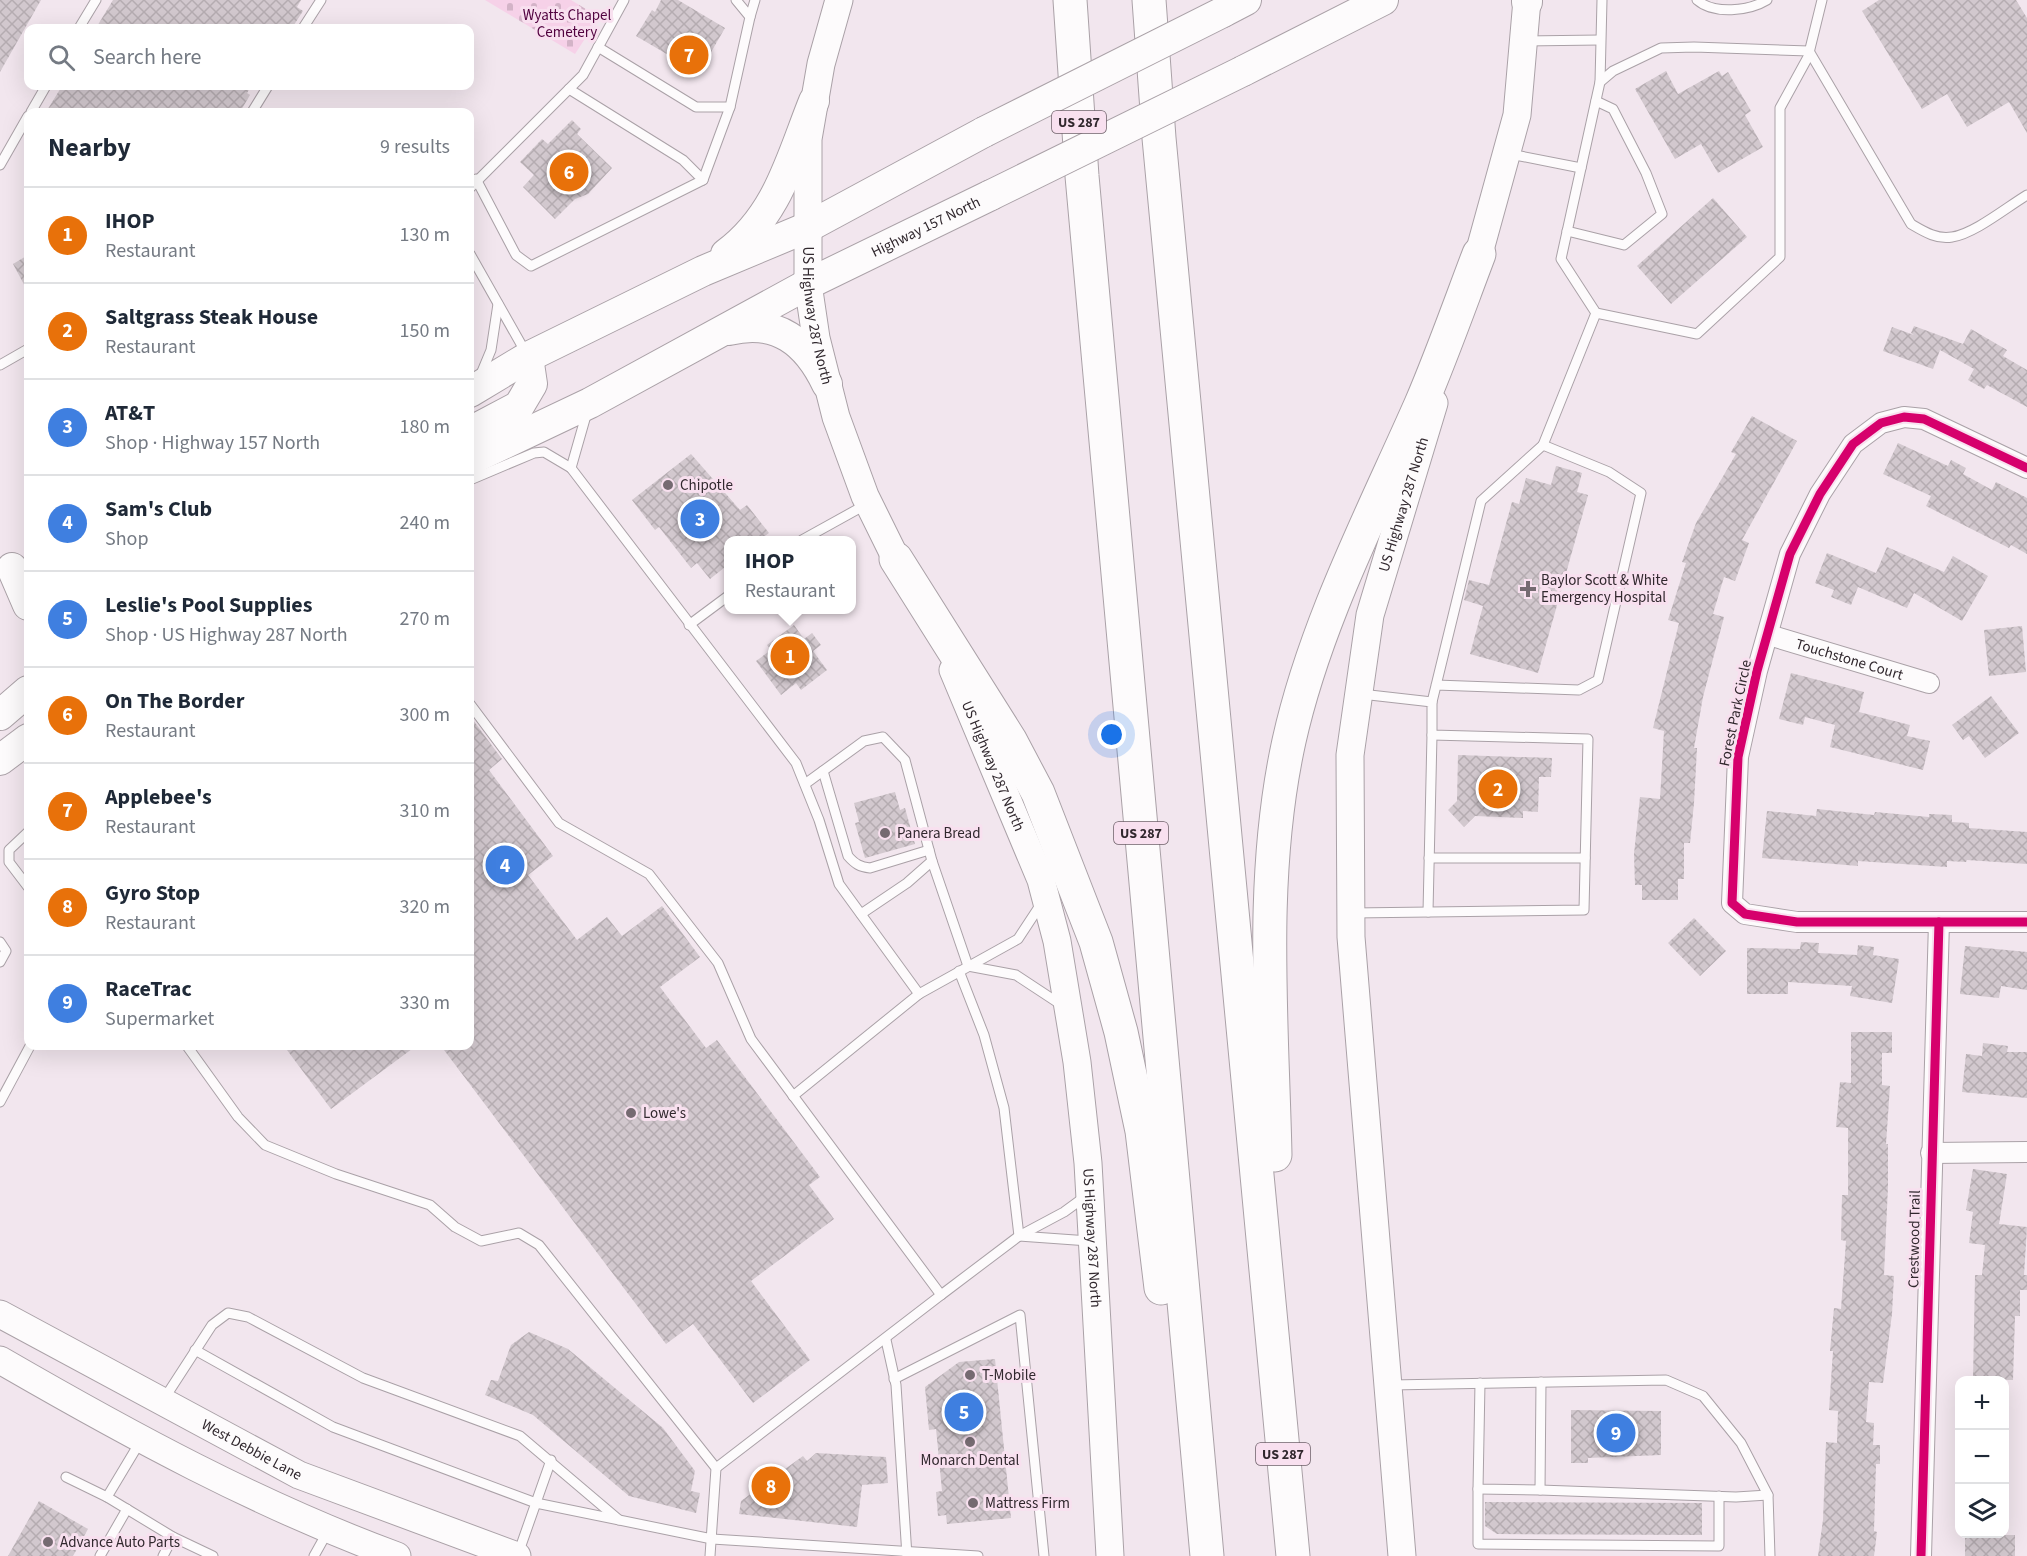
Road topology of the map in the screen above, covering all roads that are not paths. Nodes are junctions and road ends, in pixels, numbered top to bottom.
1 (96, 0) edge
2 (321, 0) edge
3 (624, 0) edge
4 (736, 0) edge
5 (755, 0) edge
6 (839, 0) edge
7 (1070, 0) edge
8 (1149, 0) edge
9 (1383, 0) edge
10 (1602, 0) edge
11 (1697, 0) edge
12 (1767, 0) edge
13 (1822, 0) edge
14 (1527, 1) edge
15 (1234, 6) edge
16 (750, 17) junction
17 (81, 24) edge
18 (306, 24) edge
19 (1600, 40) junction
20 (1524, 41) junction
21 (598, 47) junction
22 (1809, 51) junction
23 (1600, 82) junction
24 (569, 89) junction
25 (44, 90) edge
26 (266, 90) edge
27 (814, 101) junction
28 (1596, 101) junction
29 (730, 107) junction
30 (33, 108) edge
31 (254, 108) edge
32 (24, 124) edge
33 (1507, 154) junction
34 (0, 165) edge
35 (1581, 168) junction
36 (476, 179) junction
37 (703, 180) junction
38 (474, 182) edge
39 (2027, 195) edge
40 (808, 227) junction
41 (1567, 231) junction
42 (1479, 254) junction
43 (474, 261) edge
44 (703, 270) junction
45 (808, 284) junction
46 (498, 304) junction
47 (1596, 314) junction
48 (718, 333) junction
49 (24, 351) edge
50 (528, 357) junction
51 (0, 365) edge
52 (827, 384) junction
53 (474, 385) edge
54 (474, 389) edge
55 (590, 403) junction
56 (474, 430) edge
57 (1543, 446) junction
58 (474, 458) edge
59 (571, 468) junction
60 (2027, 468) edge
61 (474, 478) edge
62 (869, 503) junction
63 (809, 536) edge
64 (896, 559) junction
65 (17, 571) edge
66 (24, 592) edge
67 (724, 600) edge
68 (689, 625) junction
69 (1769, 635) junction
70 (1929, 683) dead end
71 (1436, 685) junction
72 (1359, 693) junction
73 (24, 694) edge
74 (1432, 702) junction
75 (474, 709) edge
76 (0, 715) edge
77 (1432, 735) junction
78 (24, 742) edge
79 (0, 760) edge
80 (823, 771) junction
81 (805, 784) junction
82 (24, 836) edge
83 (929, 850) junction
84 (1429, 858) junction
85 (1585, 858) junction
86 (932, 861) junction
87 (24, 882) edge
88 (1046, 897) junction
89 (1428, 912) junction
90 (1350, 913) junction
91 (861, 914) junction
92 (1939, 922) junction
93 (2027, 922) edge
94 (0, 942) edge
95 (0, 962) edge
96 (964, 969) junction
97 (919, 994) junction
98 (1069, 1010) junction
99 (28, 1050) edge
100 (190, 1050) edge
101 (793, 1095) junction
102 (0, 1102) edge
103 (2027, 1152) edge
104 (1931, 1154) junction
105 (1090, 1193) junction
106 (1019, 1236) junction
107 (1092, 1241) junction
108 (941, 1295) junction
109 (0, 1314) edge
110 (886, 1340) junction
111 (195, 1350) junction
112 (1274, 1352) junction
113 (0, 1360) edge
114 (894, 1379) junction
115 (1541, 1382) junction
116 (1480, 1383) junction
117 (1387, 1385) junction
118 (163, 1401) junction
119 (141, 1440) junction
120 (551, 1460) junction
121 (716, 1468) junction
122 (66, 1477) dead end
123 (1478, 1489) junction
124 (1540, 1490) junction
125 (1202, 1491) junction
126 (1768, 1495) junction
127 (1719, 1496) junction
128 (107, 1497) junction
129 (536, 1503) junction
130 (127, 1509) junction
131 (621, 1521) junction
132 (328, 1531) junction
133 (173, 1537) junction
134 (712, 1539) junction
135 (1206, 1542) edge
136 (1108, 1552) edge
137 (907, 1554) edge
138 (100, 1556) edge
139 (163, 1556) edge
140 (213, 1556) edge
141 (314, 1556) edge
142 (397, 1556) edge
143 (517, 1556) edge
144 (710, 1556) edge
145 (978, 1556) edge
146 (1044, 1556) edge
147 (1293, 1556) edge
148 (1402, 1556) edge
149 (1770, 1556) edge
150 (1921, 1556) edge

1 - 17 lane
2 - 18 lane
3 - 21 lane
4 - 16 lane
5 - 16 lane
6 - 27 main road, US Highway 287 North
7 - 125 highway, US 287
8 - 112 highway, US 287
9 - 45 main road, Highway 157 North, bridge
10 - 19 lane
11 - 12 lane
13 - 22 lane
14 - 20 main road, US Highway 287 North
15 - 40 main road, bridge
16 - 29 lane
19 - 20 lane
19 - 23 lane
20 - 33 main road, US Highway 287 North
21 - 24 lane
21 - 29 lane
22 - 23 lane
22 - 39 lane
22 - 47 lane
23 - 28 lane
24 - 36 lane
24 - 37 lane
25 - 30 lane
26 - 31 lane
27 - 40 main road, US Highway 287 North
27 - 44 main road
28 - 35 lane
28 - 41 lane
29 - 37 lane
32 - 34 lane
33 - 35 lane
33 - 42 main road, US Highway 287 North
35 - 41 lane
36 - 37 lane
36 - 38 lane
40 - 44 main road
40 - 45 main road, US Highway 287 North
41 - 47 lane
42 - 72 main road, US Highway 287 North
42 - 112 highway
43 - 46 lane
44 - 50 main road
45 - 48 main road, Highway 157 North
45 - 52 main road, US Highway 287 North
46 - 50 lane
46 - 53 lane
47 - 57 lane
48 - 52 main road
48 - 55 main road, Highway 157 North
49 - 51 lane
50 - 54 main road
50 - 56 main road
52 - 62 main road, US Highway 287 North
55 - 58 main road, Highway 157 North
55 - 59 lane
57 - 71 lane
57 - 71 lane
59 - 61 lane
59 - 68 lane
60 - 69 street, Forest Park Circle
62 - 63 lane
62 - 64 main road, US Highway 287 North
64 - 88 main road, US Highway 287 North
64 - 125 highway
65 - 66 main road
67 - 68 lane
68 - 81 lane
69 - 70 street, Touchstone Court
69 - 92 street, Forest Park Circle
71 - 74 lane
72 - 74 lane
72 - 90 main road, US Highway 287 North
73 - 76 main road
74 - 77 lane
75 - 101 lane
77 - 84 lane
77 - 85 lane
78 - 79 main road
80 - 81 lane
80 - 83 lane
80 - 83 lane
81 - 91 lane
82 - 87 lane
83 - 86 lane
84 - 85 lane
84 - 89 lane
85 - 89 lane
86 - 91 lane
86 - 96 lane
88 - 96 lane
88 - 98 main road, US Highway 287 North
89 - 90 lane
90 - 117 main road, US Highway 287 North
91 - 97 lane
92 - 93 street, Forest Park Circle
92 - 104 street, Crestwood Trail
94 - 95 lane
96 - 97 lane
96 - 98 lane
96 - 106 lane
97 - 101 lane
98 - 105 main road, US Highway 287 North
99 - 102 lane
100 - 121 lane
101 - 108 lane
103 - 104 street
104 - 150 street, Crestwood Trail
105 - 106 lane
105 - 107 main road, US Highway 287 North
106 - 107 lane
106 - 108 lane
107 - 136 main road, US Highway 287 North
108 - 110 lane
109 - 118 main road, West Debbie Lane
110 - 114 lane
110 - 121 lane
111 - 118 lane
111 - 120 lane
111 - 129 lane
112 - 147 highway, US 287
113 - 119 main road
114 - 137 lane
114 - 146 lane
115 - 116 lane
115 - 124 lane
115 - 126 lane
116 - 117 lane
116 - 123 lane
117 - 148 main road, US Highway 287 North
118 - 119 main road
118 - 143 main road, West Debbie Lane
119 - 128 lane
119 - 132 main road
120 - 129 lane
120 - 131 lane
121 - 134 lane
122 - 128 lane
123 - 124 lane
123 - 127 lane
124 - 127 lane
125 - 135 highway, US 287
126 - 127 lane
126 - 149 lane
128 - 130 lane
129 - 131 lane
129 - 143 lane
130 - 133 lane
130 - 138 lane
131 - 134 lane
132 - 141 lane
132 - 142 main road
133 - 139 lane
133 - 140 lane
134 - 137 lane
134 - 144 lane
137 - 145 lane

